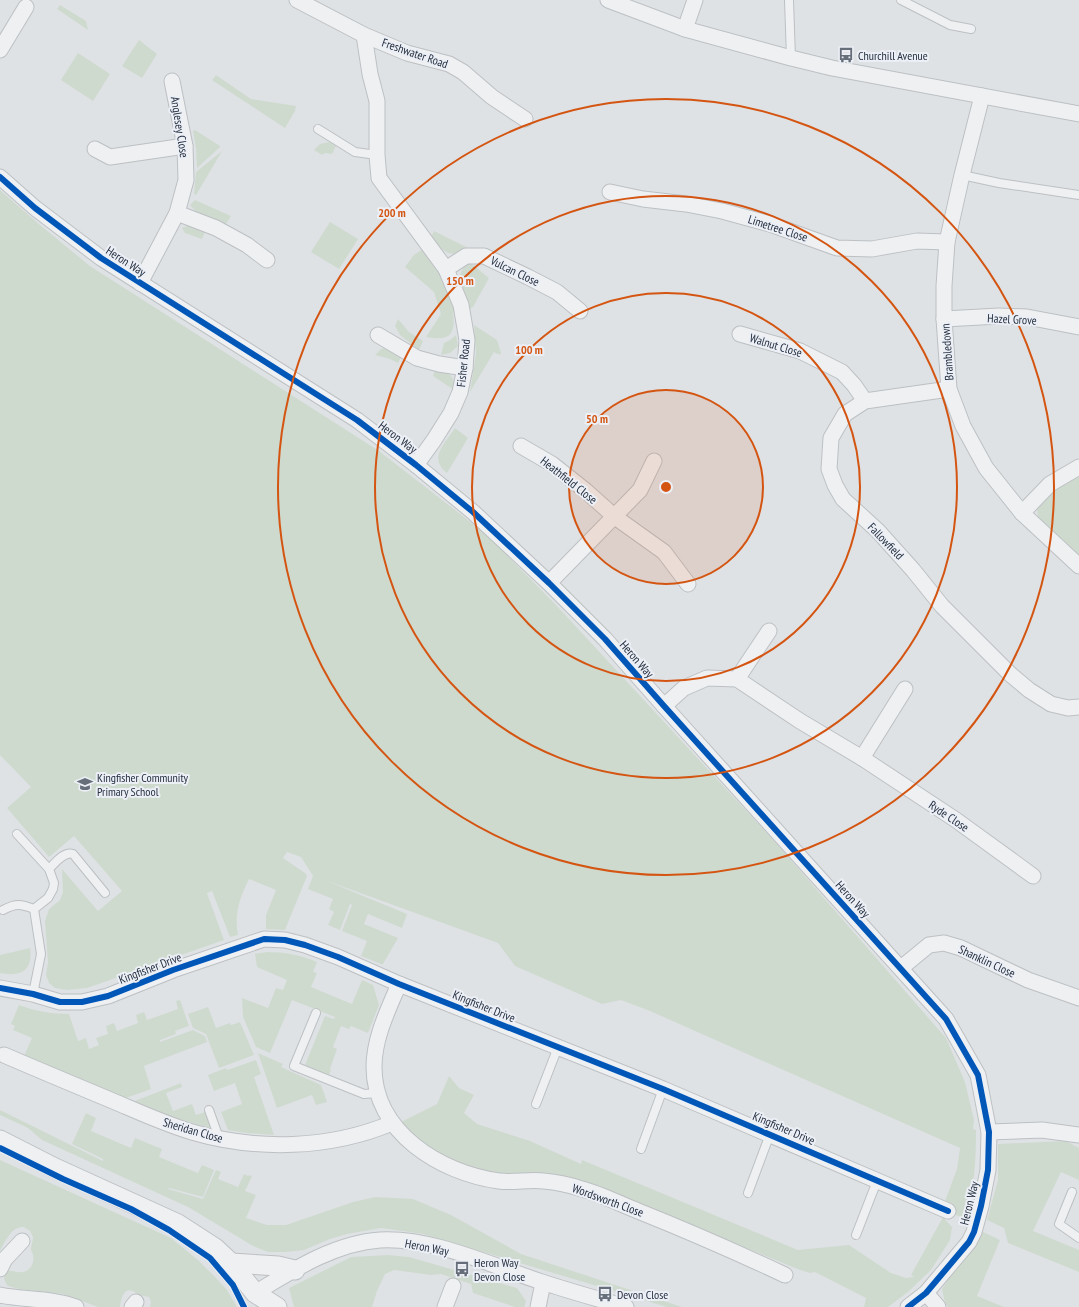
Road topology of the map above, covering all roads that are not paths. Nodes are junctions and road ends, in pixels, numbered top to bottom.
1 (297, 0) edge
2 (608, 0) edge
3 (695, 0) edge
4 (789, 0) edge
5 (901, 0) edge
6 (26, 7) dead end
7 (685, 29) junction
8 (971, 29) dead end
9 (364, 35) junction
10 (0, 50) edge
11 (790, 58) junction
12 (172, 81) dead end
13 (982, 96) junction
14 (1079, 114) edge
15 (525, 119) dead end
16 (318, 129) dead end
17 (185, 146) junction
18 (95, 149) dead end
19 (377, 155) junction
20 (962, 175) junction
21 (0, 177) edge
22 (610, 192) dead end
23 (1079, 195) edge
24 (177, 213) junction
25 (947, 242) junction
26 (268, 260) dead end
27 (446, 269) junction
28 (140, 283) junction
29 (580, 311) dead end
30 (944, 319) junction
31 (1079, 327) edge
32 (740, 334) dead end
33 (378, 335) dead end
34 (464, 368) junction
35 (949, 389) junction
36 (865, 401) junction
37 (521, 446) dead end
38 (654, 461) dead end
39 (416, 465) junction
40 (1079, 468) edge
41 (1022, 513) junction
42 (614, 517) junction
43 (1079, 566) edge
44 (549, 583) junction
45 (688, 584) dead end
46 (769, 631) dead end
47 (737, 679) junction
48 (905, 689) dead end
49 (664, 706) junction
50 (1079, 707) edge
51 (862, 758) junction
52 (17, 834) dead end
53 (49, 869) junction
54 (1034, 876) dead end
55 (105, 893) dead end
56 (34, 909) junction
57 (3, 910) dead end
58 (901, 968) junction
59 (399, 984) junction
60 (0, 988) edge
61 (34, 994) junction
62 (1079, 998) edge
63 (316, 1013) dead end
64 (558, 1047) junction
65 (4, 1055) dead end
66 (663, 1089) junction
67 (377, 1093) junction
68 (536, 1104) dead end
69 (209, 1110) dead end
70 (392, 1123) junction
71 (989, 1132) junction
72 (770, 1134) junction
73 (1079, 1135) edge
74 (219, 1138) junction
75 (0, 1140) edge
76 (641, 1148) dead end
77 (877, 1180) junction
78 (1072, 1192) dead end
79 (748, 1193) dead end
80 (948, 1211) dead end
81 (856, 1235) dead end
82 (1079, 1238) edge
83 (22, 1241) dead end
84 (231, 1263) junction
85 (0, 1268) edge
86 (295, 1270) junction
87 (785, 1275) dead end
88 (543, 1283) junction
89 (453, 1286) dead end
90 (926, 1293) junction
91 (0, 1295) edge
92 (256, 1300) edge
93 (76, 1307) edge
94 (277, 1307) edge
95 (445, 1307) edge
96 (538, 1307) edge
97 (626, 1307) edge
98 (908, 1307) edge
99 (938, 1307) edge

1 - 9 street, Freshwater Road
2 - 7 street
3 - 7 street
4 - 11 lane
5 - 8 lane
6 - 10 street
7 - 11 street
9 - 15 street, Freshwater Road
9 - 19 street, Fisher Road
11 - 13 street
12 - 17 street, Anglesey Close
13 - 14 street
13 - 20 street, Brambledown
16 - 19 lane
17 - 18 street
17 - 24 street, Anglesey Close
19 - 27 street, Fisher Road
20 - 23 lane
20 - 25 street, Brambledown
21 - 28 street, Heron Way
22 - 25 street, Limetree Close
24 - 26 street
24 - 28 street, Anglesey Close
25 - 30 street, Brambledown
27 - 29 street, Vulcan Close
27 - 34 street, Fisher Road
28 - 39 street, Heron Way
30 - 31 street, Hazel Grove
30 - 35 street, Brambledown
32 - 36 street, Walnut Close
33 - 34 street
34 - 39 street, Fisher Road
35 - 36 street, Fallowfield
35 - 41 street, Brambledown
36 - 50 street, Fallowfield
37 - 42 street, Heathfield Close
38 - 42 street
39 - 44 street, Heron Way
40 - 41 street
41 - 43 street, Brambledown
42 - 44 street
42 - 45 street, Heathfield Close
44 - 49 street, Heron Way
46 - 47 street
47 - 49 street
47 - 51 street, Ryde Close
48 - 51 street
49 - 58 street, Heron Way
51 - 54 street, Ryde Close
52 - 53 lane
53 - 55 lane
53 - 56 lane
56 - 57 lane
56 - 61 lane
58 - 62 street, Shanklin Close
58 - 71 street, Heron Way
59 - 61 street, Kingfisher Drive
59 - 64 street, Kingfisher Drive
59 - 67 street, Wordsworth Close
60 - 61 street, Kingfisher Drive
63 - 67 lane
64 - 66 street, Kingfisher Drive
64 - 68 lane
65 - 74 street, Sheridan Close
66 - 72 street, Kingfisher Drive
66 - 76 lane
67 - 70 street, Wordsworth Close
69 - 74 lane
70 - 74 street, Sheridan Close
70 - 87 street, Wordsworth Close
71 - 73 street
71 - 90 street, Heron Way
72 - 77 street, Kingfisher Drive
72 - 79 lane
75 - 84 street
77 - 80 street, Kingfisher Drive
77 - 81 lane
78 - 82 lane
83 - 85 street
84 - 86 street
84 - 92 street
86 - 88 street, Heron Way
86 - 92 street, Heron Way
88 - 96 street
88 - 97 street, Heron Way
89 - 95 street
90 - 98 street, Heron Way
90 - 99 street
91 - 93 street
92 - 94 street

